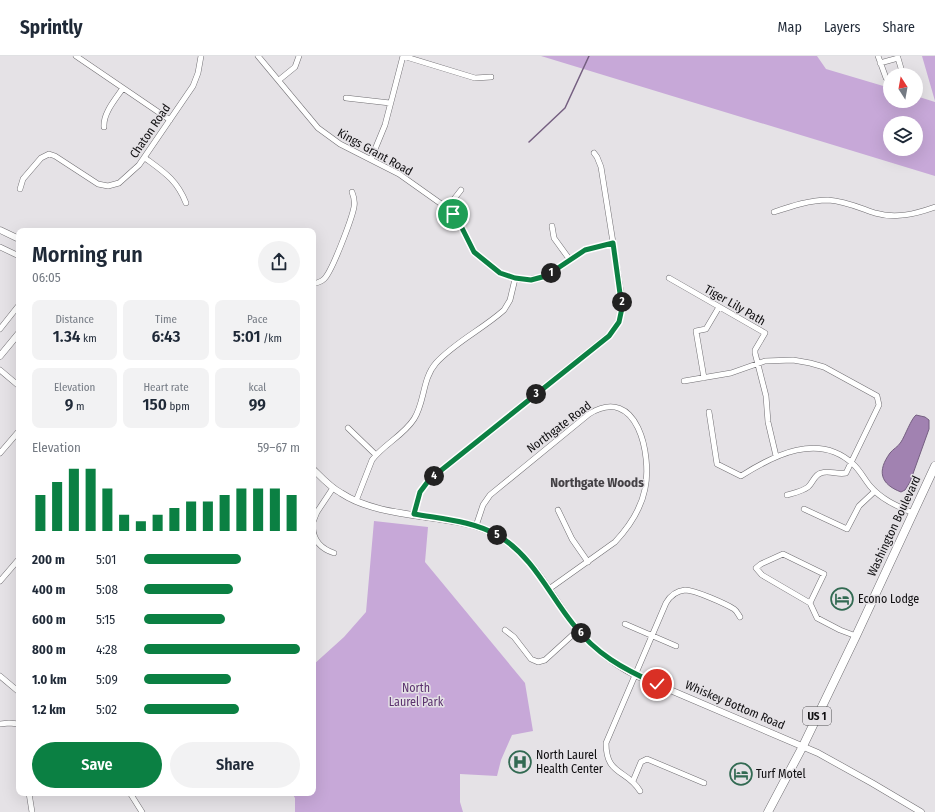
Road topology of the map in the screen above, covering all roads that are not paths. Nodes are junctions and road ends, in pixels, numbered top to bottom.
1 (76, 56) edge
2 (201, 56) edge
3 (258, 56) edge
4 (299, 56) edge
5 (403, 56) edge
6 (878, 56) edge
7 (880, 63) junction
8 (901, 68) edge
9 (883, 70) edge
10 (491, 77) dead end
11 (279, 80) junction
12 (123, 88) junction
13 (346, 98) dead end
14 (390, 103) junction
15 (170, 120) junction
16 (104, 127) dead end
17 (594, 153) dead end
18 (145, 158) junction
19 (371, 159) junction
20 (20, 189) dead end
21 (461, 190) dead end
22 (352, 192) dead end
23 (186, 203) dead end
24 (935, 207) edge
25 (447, 208) junction
26 (774, 212) dead end
27 (552, 226) dead end
28 (0, 230) edge
29 (16, 238) edge
30 (613, 243) junction
31 (0, 247) edge
32 (16, 255) edge
33 (570, 260) junction
34 (515, 278) junction
35 (669, 278) dead end
36 (316, 283) edge
37 (719, 307) junction
38 (16, 309) edge
39 (0, 329) edge
40 (16, 337) edge
41 (0, 356) edge
42 (757, 364) junction
43 (0, 370) edge
44 (704, 378) junction
45 (684, 381) dead end
46 (16, 383) edge
47 (709, 412) dead end
48 (348, 428) dead end
49 (16, 434) edge
50 (0, 453) edge
51 (376, 455) junction
52 (776, 456) junction
53 (852, 463) junction
54 (935, 466) edge
55 (316, 472) edge
56 (333, 488) junction
57 (875, 491) junction
58 (787, 495) dead end
59 (356, 501) junction
60 (804, 509) dead end
61 (558, 510) dead end
62 (316, 512) edge
63 (913, 513) junction
64 (414, 514) junction
65 (476, 526) junction
66 (316, 537) edge
67 (334, 553) dead end
68 (16, 562) edge
69 (588, 562) junction
70 (0, 581) edge
71 (549, 589) junction
72 (810, 603) junction
73 (740, 617) dead end
74 (625, 624) dead end
75 (505, 630) dead end
76 (578, 630) junction
77 (652, 636) junction
78 (856, 636) junction
79 (676, 646) dead end
80 (635, 675) junction
81 (0, 676) edge
82 (16, 689) edge
83 (0, 724) edge
84 (16, 724) edge
85 (803, 746) junction
86 (633, 781) junction
87 (704, 783) dead end
88 (640, 791) dead end
89 (29, 796) edge
90 (132, 796) edge
91 (32, 812) edge
92 (142, 812) edge
93 (768, 812) edge
94 (921, 812) edge

1 - 12 street
2 - 15 street, Chaton Road
3 - 11 street, Kings Grant Road
4 - 11 street
5 - 10 street
5 - 14 street
6 - 7 street
7 - 8 street
7 - 9 street
11 - 19 street, Kings Grant Road
12 - 15 street
12 - 16 street
13 - 14 street
14 - 19 street
15 - 18 street, Chaton Road
17 - 30 street
18 - 20 street, Chaton Road
18 - 23 street
19 - 25 street, Kings Grant Road
21 - 25 street
22 - 36 street
24 - 26 street
25 - 34 street, Kings Grant Road
27 - 33 street
28 - 29 street
30 - 33 street, Kings Grant Road
30 - 64 street
31 - 32 street
33 - 34 street, Kings Grant Road
34 - 51 street
35 - 37 street, Tiger Lily Path
37 - 42 street, Tiger Lily Path
37 - 44 street
38 - 39 street
40 - 41 street
42 - 44 street
42 - 52 street, Tiger Lily Path
42 - 53 street
43 - 46 street
44 - 45 street
47 - 52 street
48 - 51 street
49 - 50 street
51 - 59 street
52 - 53 street
53 - 57 street
53 - 58 street
54 - 63 main road, Washington Boulevard / US 1
55 - 56 street, Whiskey Bottom Road
56 - 59 street, Whiskey Bottom Road
56 - 62 street
57 - 60 street
57 - 63 street
59 - 64 street, Whiskey Bottom Road
61 - 69 street
63 - 78 main road, Washington Boulevard / US 1
64 - 65 street, Whiskey Bottom Road
65 - 69 street, Northgate Road
65 - 71 street, Whiskey Bottom Road
66 - 67 street
68 - 70 street
69 - 71 street, Northgate Road
71 - 76 street, Whiskey Bottom Road
72 - 72 street
72 - 78 street
73 - 77 street
74 - 77 street
75 - 76 street
76 - 80 street, Whiskey Bottom Road
77 - 79 street
77 - 80 street
78 - 85 main road, Washington Boulevard / US 1
80 - 85 street, Whiskey Bottom Road
80 - 86 street
81 - 82 street
83 - 84 street
85 - 93 main road, Washington Boulevard / US 1
85 - 94 street, Whiskey Bottom Road
86 - 87 street
86 - 88 street
89 - 91 street
90 - 92 street

